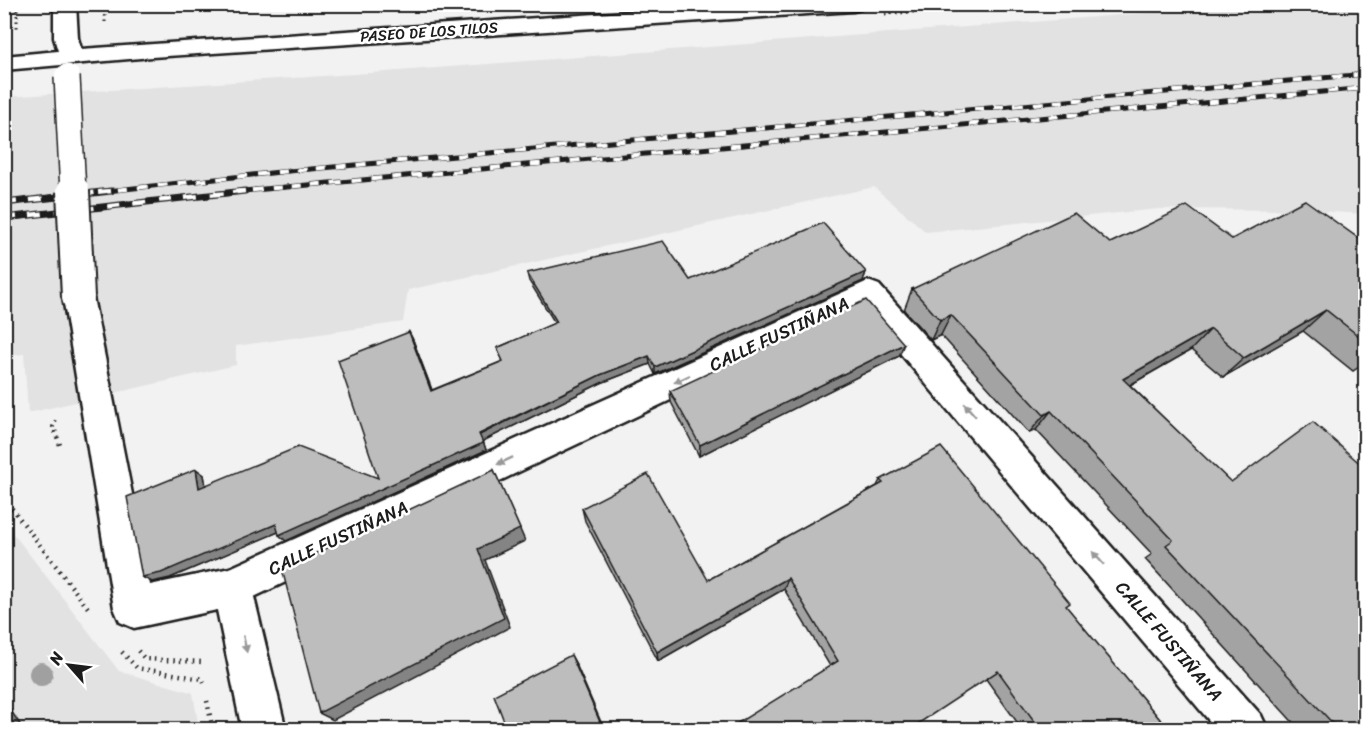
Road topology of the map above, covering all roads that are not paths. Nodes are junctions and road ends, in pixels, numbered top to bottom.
1 (65, 4) edge
2 (853, 4) edge
3 (639, 11) edge
4 (4, 63) edge
5 (69, 67) junction
6 (232, 587) junction
7 (264, 729) edge
8 (1246, 729) edge

1 - 5 street
2 - 3 street, PASEO DE LOS TILOS
3 - 5 street, PASEO DE LOS TILOS
4 - 5 street, PASEO DE LOS TILOS
5 - 6 street, CALLE FUSTIÑANA, bridge
6 -> 7 street
8 -> 6 street, CALLE FUSTIÑANA

